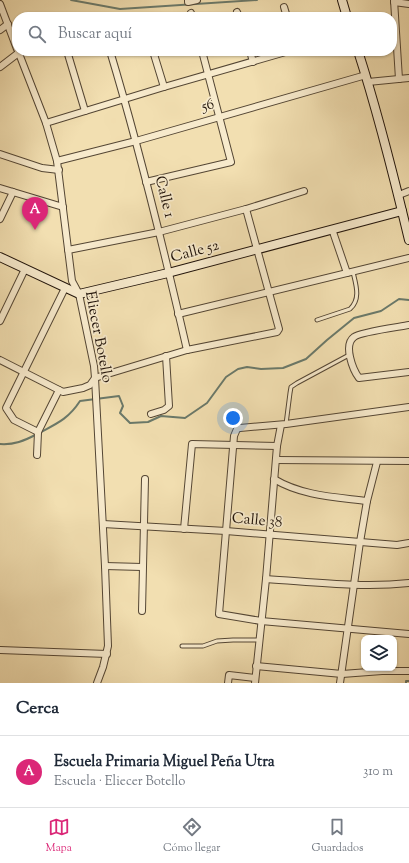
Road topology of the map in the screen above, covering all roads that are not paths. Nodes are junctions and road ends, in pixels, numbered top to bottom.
1 (197, 0) edge
2 (342, 0) edge
3 (188, 1) edge
4 (394, 1) edge
5 (0, 4) edge
6 (409, 4) edge
7 (284, 7) dead end
8 (286, 12) edge
9 (346, 12) edge
10 (395, 12) edge
11 (0, 24) edge
12 (8, 24) junction
13 (0, 30) edge
14 (12, 35) edge
15 (397, 48) edge
16 (12, 56) edge
17 (20, 56) edge
18 (68, 56) edge
19 (111, 56) edge
20 (155, 56) edge
21 (204, 56) edge
22 (251, 56) edge
23 (273, 56) edge
24 (360, 56) edge
25 (253, 62) junction
26 (0, 67) edge
27 (209, 74) junction
28 (367, 78) junction
29 (409, 78) edge
30 (399, 79) junction
31 (164, 87) junction
32 (124, 99) junction
33 (85, 111) junction
34 (220, 117) junction
35 (46, 123) junction
36 (136, 141) junction
37 (0, 154) edge
38 (57, 161) junction
39 (58, 170) junction
40 (146, 182) junction
41 (0, 188) edge
42 (304, 191) dead end
43 (409, 191) edge
44 (12, 192) junction
45 (399, 196) junction
46 (63, 206) junction
47 (246, 208) junction
48 (402, 211) junction
49 (0, 219) edge
50 (332, 229) junction
51 (159, 232) junction
52 (409, 240) edge
53 (68, 250) junction
54 (257, 250) junction
55 (0, 257) edge
56 (409, 258) edge
57 (25, 268) junction
58 (168, 273) junction
59 (350, 273) junction
60 (65, 288) junction
61 (269, 292) junction
62 (79, 294) junction
63 (178, 314) junction
64 (316, 320) dead end
65 (0, 321) edge
66 (409, 325) edge
67 (187, 350) junction
68 (349, 355) junction
69 (166, 356) junction
70 (0, 360) edge
71 (24, 372) junction
72 (409, 372) edge
73 (95, 378) junction
74 (59, 390) junction
75 (409, 407) edge
76 (151, 414) dead end
77 (284, 424) junction
78 (38, 432) junction
79 (233, 445) junction
80 (277, 446) junction
81 (38, 455) dead end
82 (276, 460) junction
83 (409, 461) edge
84 (377, 462) junction
85 (145, 479) dead end
86 (274, 479) junction
87 (368, 501) junction
88 (103, 524) junction
89 (144, 526) junction
90 (184, 529) junction
91 (226, 531) junction
92 (270, 535) junction
93 (360, 542) junction
94 (409, 543) edge
95 (105, 566) junction
96 (142, 567) junction
97 (266, 579) junction
98 (409, 583) edge
99 (354, 585) junction
100 (142, 611) dead end
101 (261, 621) junction
102 (348, 629) junction
103 (409, 634) edge
104 (259, 640) junction
105 (182, 646) dead end
106 (0, 650) edge
107 (107, 654) junction
108 (256, 666) junction
109 (409, 671) edge
110 (342, 674) junction
111 (255, 680) edge
112 (97, 683) edge
113 (228, 683) edge
114 (340, 683) edge

1 - 3 street
2 - 9 street
4 - 6 street
4 - 10 street
5 - 12 street, Eliecer Botello
7 - 8 street
11 - 12 street
12 - 13 street
12 - 14 street, Eliecer Botello
15 - 30 street
16 - 26 street
17 - 35 street, Eliecer Botello
18 - 33 street
19 - 32 street, Calle 1
20 - 31 street
21 - 27 street
22 - 25 street
23 - 25 street
24 - 28 street
25 - 27 street
27 - 31 street
27 - 34 street
28 - 30 street, 56
28 - 34 street, 56
28 - 45 street
29 - 30 street, 56
31 - 32 street
32 - 33 street
32 - 36 street, Calle 1
33 - 35 street
34 - 36 street, 56
34 - 40 street
35 - 38 street, Eliecer Botello
36 - 38 street, 56
36 - 40 street, Calle 1
37 - 39 street
38 - 39 street, Eliecer Botello
39 - 46 street, Eliecer Botello
40 - 51 street, Calle 1
41 - 44 street
42 - 47 street
43 - 45 street
44 - 46 street
44 - 49 street
45 - 48 street
46 - 53 street, Eliecer Botello
47 - 51 street
47 - 54 street
48 - 50 street, Calle 52
48 - 52 street
50 - 54 street, Calle 52
50 - 59 street
51 - 53 street
51 - 58 street, Calle 1
53 - 62 street, Eliecer Botello
54 - 58 street, Calle 52
54 - 61 street
55 - 57 street
56 - 59 street
57 - 60 street
57 - 65 street
58 - 62 street, Calle 52
58 - 63 street, Calle 1
59 - 61 street
59 - 64 lane
60 - 62 street
60 - 71 street
61 - 63 street
61 - 67 street
62 - 73 street, Eliecer Botello
63 - 67 street, Calle 1
66 - 68 street
67 - 69 street
68 - 72 street
68 - 77 lane
69 - 73 street
69 - 76 street
70 - 71 street
71 - 74 street
71 - 78 street
73 - 74 street
73 - 88 street, Eliecer Botello
74 - 78 street
75 - 77 street
77 - 79 street
77 - 80 street
78 - 81 street
79 - 80 street
79 - 90 street
79 - 91 street
80 - 82 street
82 - 84 street
82 - 86 street
83 - 84 street
84 - 87 street
85 - 89 street
86 - 87 street
86 - 92 street
87 - 93 street
88 - 89 street, Calle 38
88 - 95 street, Eliecer Botello
89 - 90 street, Calle 38
89 - 96 street
90 - 91 street, Calle 38
91 - 92 street, Calle 38
91 - 101 street
92 - 93 street, Calle 38
92 - 97 street
93 - 94 street, Calle 38
93 - 99 street
95 - 96 street
95 - 107 street, Eliecer Botello
96 - 100 street
97 - 99 street
97 - 101 street
98 - 99 street
99 - 102 street
101 - 102 street
101 - 104 street
102 - 103 street
102 - 110 street
104 - 105 lane
104 - 108 street
106 - 107 street
107 - 112 street, Eliecer Botello
108 - 110 street
108 - 111 street
109 - 110 street
110 - 114 street
111 - 113 street

